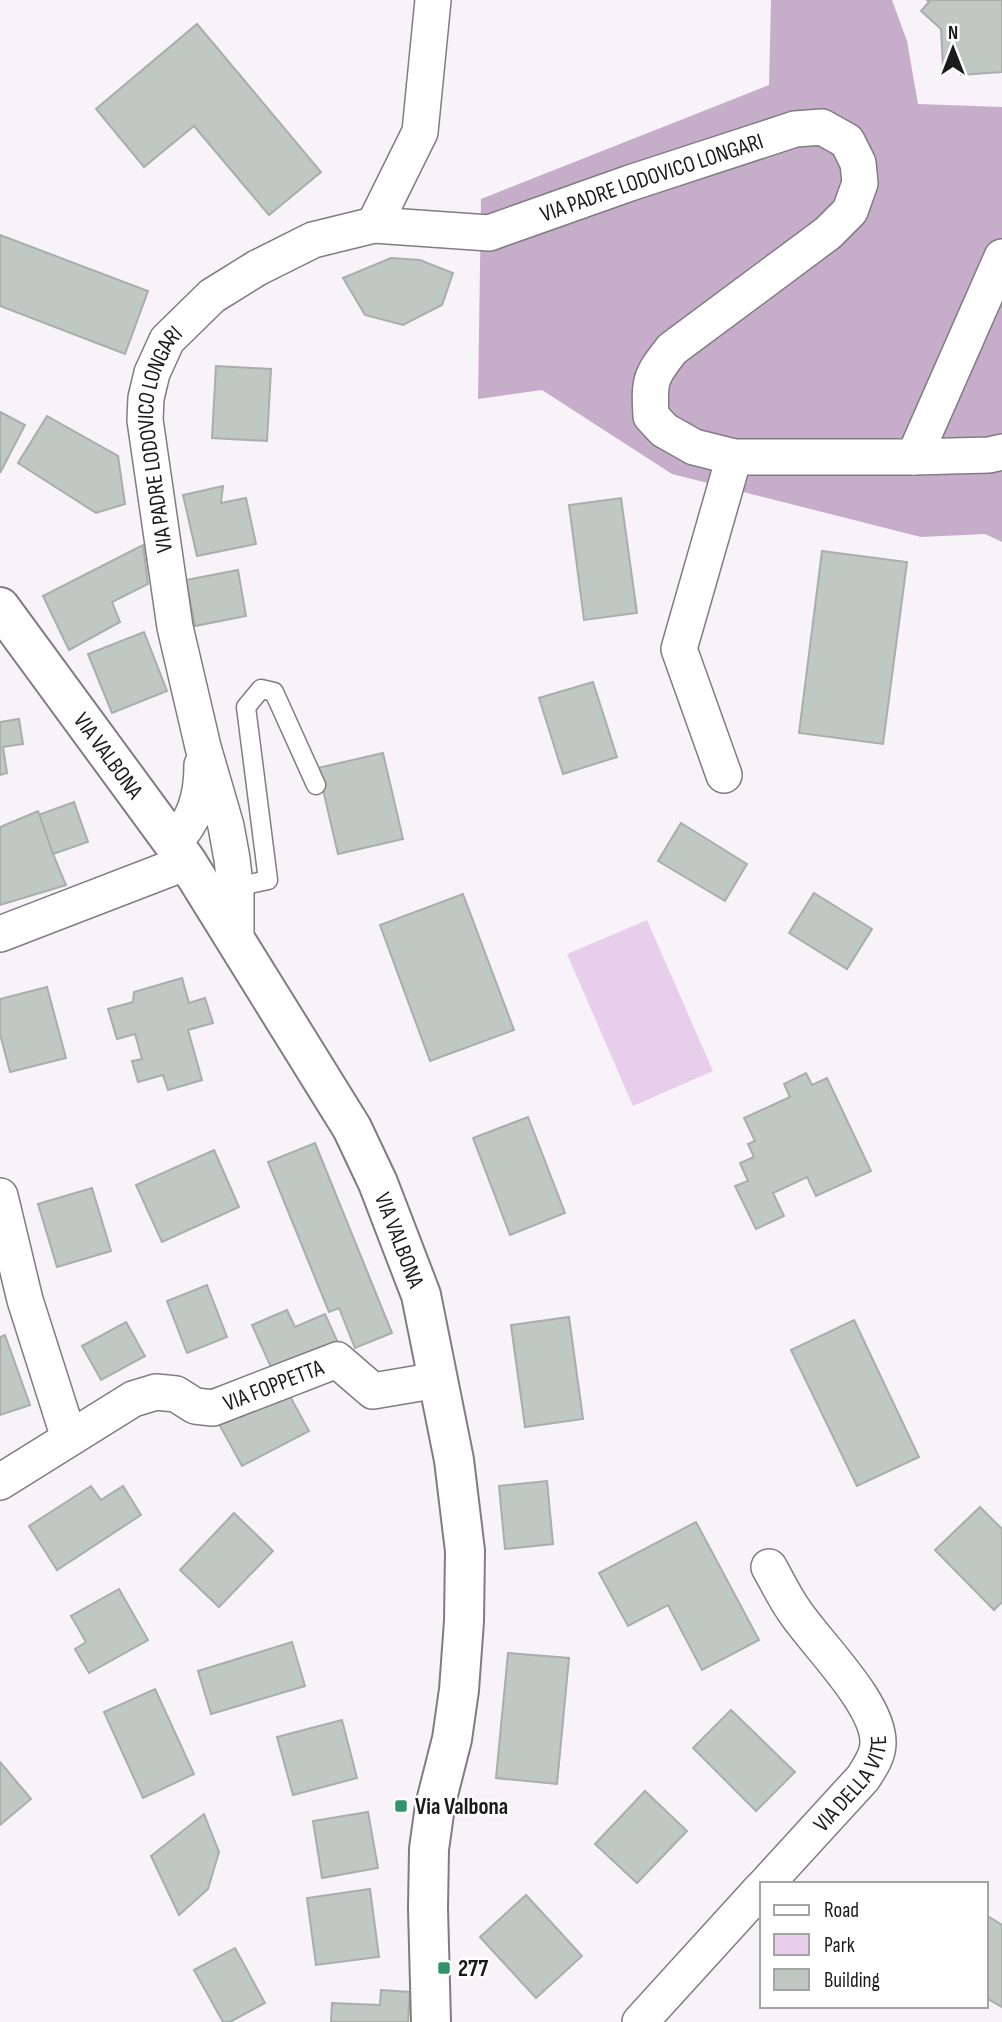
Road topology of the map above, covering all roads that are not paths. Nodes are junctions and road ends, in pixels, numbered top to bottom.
1 (433, 0) edge
2 (374, 225) junction
3 (1002, 257) edge
4 (1002, 452) edge
5 (734, 457) junction
6 (914, 457) junction
7 (0, 607) edge
8 (203, 747) junction
9 (724, 775) dead end
10 (316, 785) dead end
11 (180, 853) junction
12 (236, 887) junction
13 (0, 934) edge
14 (236, 939) junction
15 (0, 1196) edge
16 (438, 1380) junction
17 (69, 1437) junction
18 (0, 1482) edge
19 (769, 1567) dead end
20 (768, 1882) edge
21 (760, 1890) edge
22 (431, 2022) edge
23 (640, 2022) edge

1 - 2 street
2 - 5 street, VIA PADRE LODOVICO LONGARI
2 - 8 street, VIA PADRE LODOVICO LONGARI
3 - 6 street
4 - 6 street, VIA PADRE LODOVICO LONGARI
5 - 6 street, VIA PADRE LODOVICO LONGARI
5 - 9 street
7 - 11 street, VIA VALBONA
8 - 11 street, VIA PADRE LODOVICO LONGARI
8 - 12 street, VIA PADRE LODOVICO LONGARI
10 - 12 lane
11 - 13 street
11 - 14 street, VIA VALBONA
12 - 14 street, VIA PADRE LODOVICO LONGARI
14 - 16 street, VIA VALBONA
15 - 17 street
16 - 17 street, VIA FOPPETTA
16 - 22 street, VIA VALBONA
17 - 18 street, VIA FOPPETTA
19 - 20 street, VIA DELLA VITE
21 - 23 street

